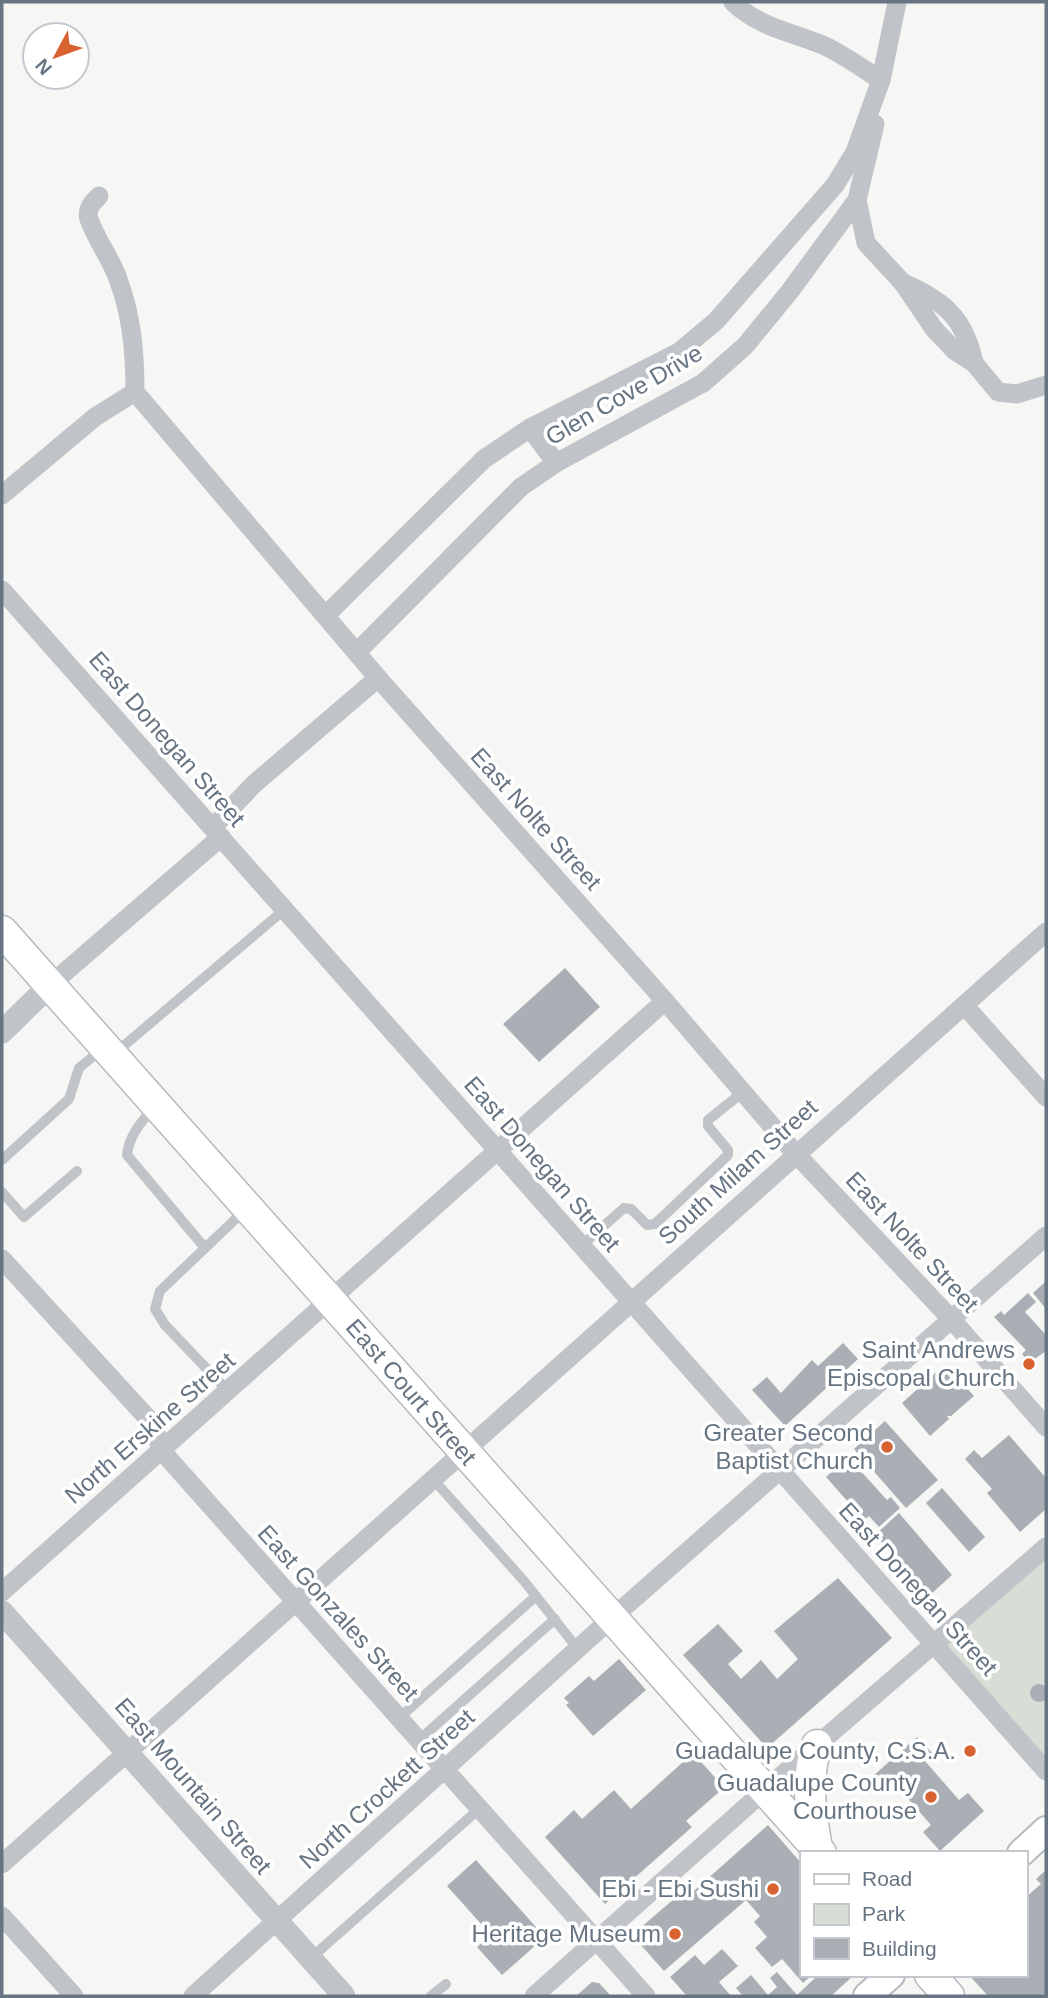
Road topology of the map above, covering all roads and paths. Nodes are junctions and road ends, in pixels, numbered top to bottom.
1 (733, 2) edge
2 (897, 2) edge
3 (881, 80) junction
4 (873, 106) junction
5 (99, 196) dead end
6 (857, 200) junction
7 (830, 237) junction
8 (866, 243) junction
9 (1046, 385) edge
10 (135, 392) junction
11 (530, 428) junction
12 (556, 463) junction
13 (2, 495) edge
14 (2, 590) edge
15 (326, 615) junction
16 (357, 652) junction
17 (378, 678) junction
18 (217, 831) junction
19 (284, 910) junction
20 (2, 931) edge
21 (1046, 932) edge
22 (50, 985) junction
23 (665, 1001) junction
24 (964, 1005) junction
25 (2, 1032) edge
26 (109, 1051) junction
27 (743, 1092) junction
28 (1046, 1097) edge
29 (156, 1104) junction
30 (498, 1149) junction
31 (795, 1153) junction
32 (2, 1160) edge
33 (78, 1171) dead end
34 (2, 1192) edge
35 (248, 1208) junction
36 (1046, 1236) edge
37 (581, 1246) junction
38 (205, 1248) junction
39 (2, 1259) edge
40 (331, 1301) junction
41 (629, 1301) junction
42 (953, 1321) junction
43 (228, 1391) junction
44 (1046, 1427) edge
45 (161, 1450) junction
46 (463, 1450) junction
47 (780, 1470) junction
48 (432, 1478) junction
49 (1046, 1547) edge
50 (2, 1592) edge
51 (536, 1596) junction
52 (296, 1602) junction
53 (2, 1612) edge
54 (613, 1618) junction
55 (555, 1619) junction
56 (935, 1645) junction
57 (579, 1649) junction
58 (399, 1718) junction
59 (419, 1740) junction
60 (817, 1745) junction
61 (128, 1751) junction
62 (446, 1770) junction
63 (1046, 1770) edge
64 (765, 1790) junction
65 (479, 1809) junction
66 (1046, 1830) edge
67 (819, 1851) edge
68 (1023, 1851) edge
69 (2, 1864) edge
70 (2, 1916) edge
71 (276, 1920) junction
72 (596, 1940) junction
73 (310, 1958) junction
74 (889, 1977) edge
75 (932, 1977) edge
76 (446, 1984) dead end
77 (74, 1996) edge
78 (193, 1996) edge
79 (344, 1996) edge
80 (431, 1996) edge
81 (534, 1996) edge
82 (646, 1996) edge
83 (867, 1996) edge
84 (949, 1996) edge

1 - 3 street
2 - 3 street, Glen Cove Drive
3 - 4 street, Glen Cove Drive
4 - 6 street, Glen Cove Drive
4 - 11 street, Glen Cove Drive
5 - 10 street
6 - 7 street, Glen Cove Drive
6 - 8 street
7 - 8 street
7 - 12 street, Glen Cove Drive
8 - 9 street
10 - 13 street
10 - 15 street, East Nolte Street
11 - 12 street
11 - 15 street, Glen Cove Drive
12 - 16 street, Glen Cove Drive
14 - 18 street, East Donegan Street
15 - 16 street, East Nolte Street
16 - 17 street, East Nolte Street
17 - 18 street
17 - 23 street, East Nolte Street
18 - 19 street, East Donegan Street
18 - 22 street
19 - 26 lane
19 - 30 street, East Donegan Street
20 - 22 main road, East Court Street
21 - 24 street, South Milam Street
22 - 25 street
22 - 26 main road, East Court Street
23 - 27 street, East Nolte Street
23 - 30 street, North Erskine Street
24 - 28 street
24 - 31 street, South Milam Street
26 - 29 main road, East Court Street
26 - 32 lane
27 - 31 street, East Nolte Street
27 - 37 lane
29 - 35 main road, East Court Street
29 - 38 lane
30 - 37 street, East Donegan Street
30 - 40 street, North Erskine Street
31 - 41 street, South Milam Street
31 - 42 street, East Nolte Street
33 - 34 lane
35 - 38 lane
35 - 40 main road, East Court Street
36 - 42 street, North Crockett Street
37 - 41 street, East Donegan Street
38 - 43 lane
39 - 45 street, East Gonzales Street
40 - 43 street, North Erskine Street
40 - 46 main road, East Court Street
41 - 46 street, South Milam Street
41 - 47 street, East Donegan Street
42 - 44 street, East Nolte Street
42 - 47 street, North Crockett Street
43 - 45 street, North Erskine Street
45 - 50 street, North Erskine Street
45 - 52 street, East Gonzales Street
46 - 48 street, South Milam Street
46 - 54 main road, East Court Street
47 - 54 street, North Crockett Street
47 - 56 street, East Donegan Street
48 - 51 lane
48 - 52 street, South Milam Street
49 - 56 street
51 - 55 lane
51 - 58 lane
52 - 58 street, East Gonzales Street
52 - 61 street, South Milam Street
53 - 61 street, East Mountain Street
54 - 57 street, North Crockett Street
54 - 64 main road, East Court Street
55 - 57 lane
55 - 59 lane
56 - 60 street
56 - 63 street, East Donegan Street
57 - 62 street, North Crockett Street
58 - 59 street, East Gonzales Street
59 - 62 street, East Gonzales Street
60 - 64 street
60 - 67 main road
61 - 69 street, South Milam Street
61 - 71 street, East Mountain Street
62 - 65 street, East Gonzales Street
62 - 71 street, North Crockett Street
64 - 67 main road, East Court Street
64 - 72 street
65 - 72 street, East Gonzales Street
65 - 73 lane
66 - 68 main road
70 - 77 street
71 - 73 street, East Mountain Street
71 - 78 street, North Crockett Street
72 - 81 street
72 - 82 street, East Gonzales Street
73 - 79 street, East Mountain Street
74 - 83 main road
75 - 84 main road
76 - 80 lane

